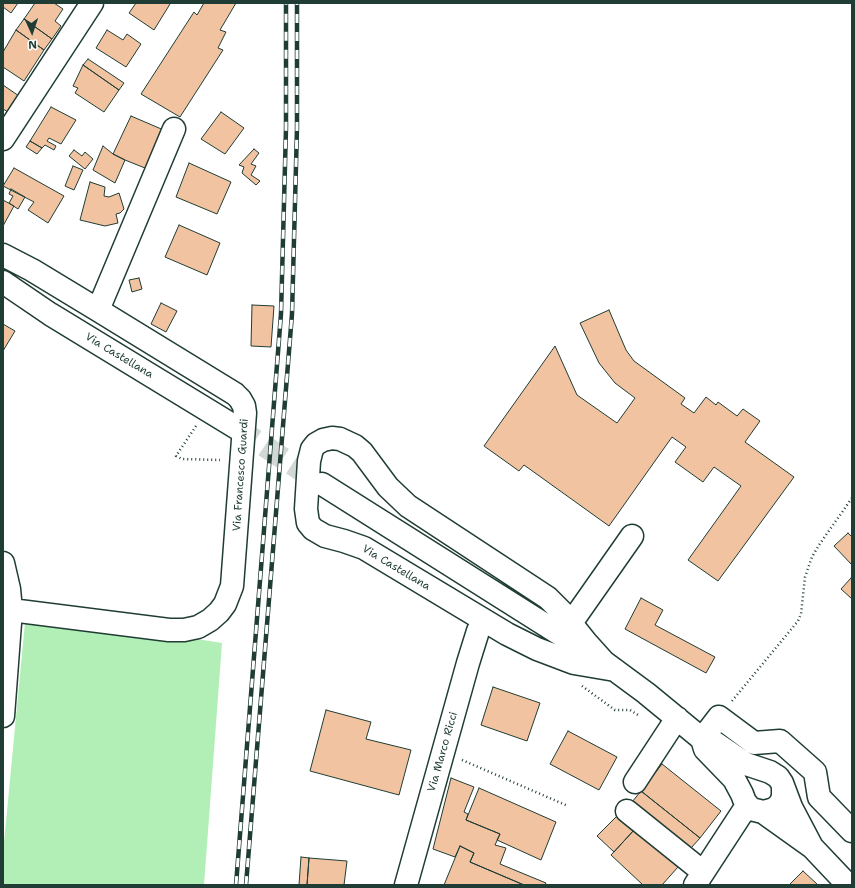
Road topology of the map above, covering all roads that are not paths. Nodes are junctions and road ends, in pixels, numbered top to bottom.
1 (92, 3) edge
2 (174, 129) dead end
3 (3, 139) edge
4 (3, 255) edge
5 (3, 282) edge
6 (98, 310) junction
7 (237, 428) tunnel mouth
8 (322, 484) tunnel mouth
9 (632, 536) dead end
10 (3, 563) edge
11 (11, 610) junction
12 (484, 621) junction
13 (571, 623) junction
14 (609, 666) junction
15 (3, 716) edge
16 (677, 718) junction
17 (702, 739) junction
18 (764, 771) junction
19 (635, 782) dead end
20 (783, 786) junction
21 (751, 804) junction
22 (628, 811) dead end
23 (852, 831) edge
24 (812, 847) junction
25 (699, 878) edge
26 (406, 885) edge
27 (848, 885) edge

1 - 3 street
2 - 6 street
4 - 6 street, Via Francesco Guardi
5 - 7 street, Via Castellana
6 - 11 street, Via Francesco Guardi
8 - 14 street, Via Castellana
9 - 13 street
10 - 11 street
11 - 15 street
12 - 13 street, Via Castellana
12 - 14 street, Via Castellana
12 - 26 street, Via Marco Ricci
13 - 14 street, Via Castellana
14 - 16 street, Via Castellana
16 - 17 street, Via Castellana
16 - 19 street
17 - 18 street, Via Castellana
17 - 21 street, Via Castellana
17 - 23 street
18 - 20 street, Via Castellana
18 - 21 street
20 - 21 street
20 - 24 street, Via Castellana
21 - 24 street, Via Castellana
21 - 25 street
22 - 25 street
24 - 27 street, Via Castellana

